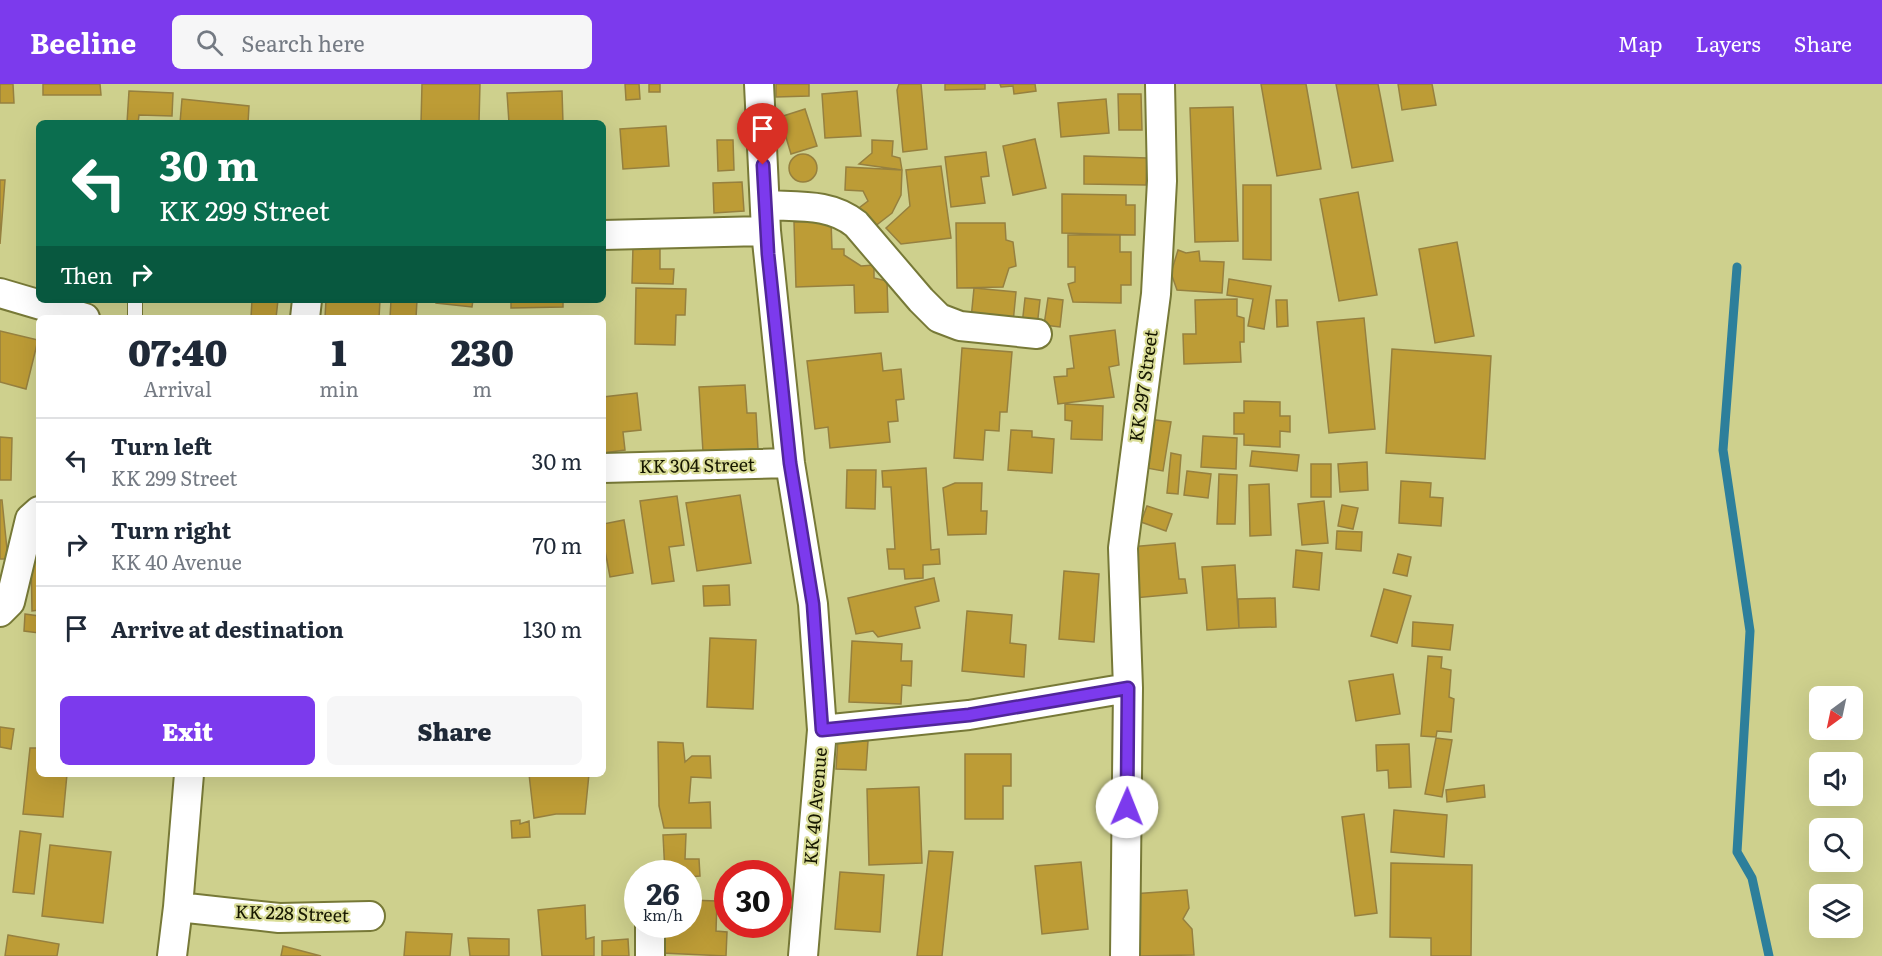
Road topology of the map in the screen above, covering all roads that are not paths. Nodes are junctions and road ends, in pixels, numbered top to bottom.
1 (759, 84) edge
2 (1160, 84) edge
3 (765, 218) junction
4 (606, 235) edge
5 (0, 293) edge
6 (75, 315) edge
7 (1036, 333) dead end
8 (790, 463) junction
9 (606, 468) edge
10 (36, 514) edge
11 (0, 612) edge
12 (1128, 688) junction
13 (822, 730) junction
14 (189, 777) edge
15 (178, 907) junction
16 (369, 916) dead end
17 (650, 938) edge
18 (172, 956) edge
19 (650, 956) edge
20 (803, 956) edge
21 (1125, 956) edge

1 - 3 street, KK 40 Avenue
2 - 12 street, KK 297 Street
3 - 4 street
3 - 7 street
3 - 8 street, KK 40 Avenue
5 - 6 street
8 - 9 street, KK 304 Street
8 - 13 street, KK 40 Avenue
10 - 11 street
12 - 13 street
12 - 21 street, KK 297 Street
13 - 20 street, KK 40 Avenue
14 - 15 street
15 - 16 street, KK 228 Street
15 - 18 street
17 - 19 street

